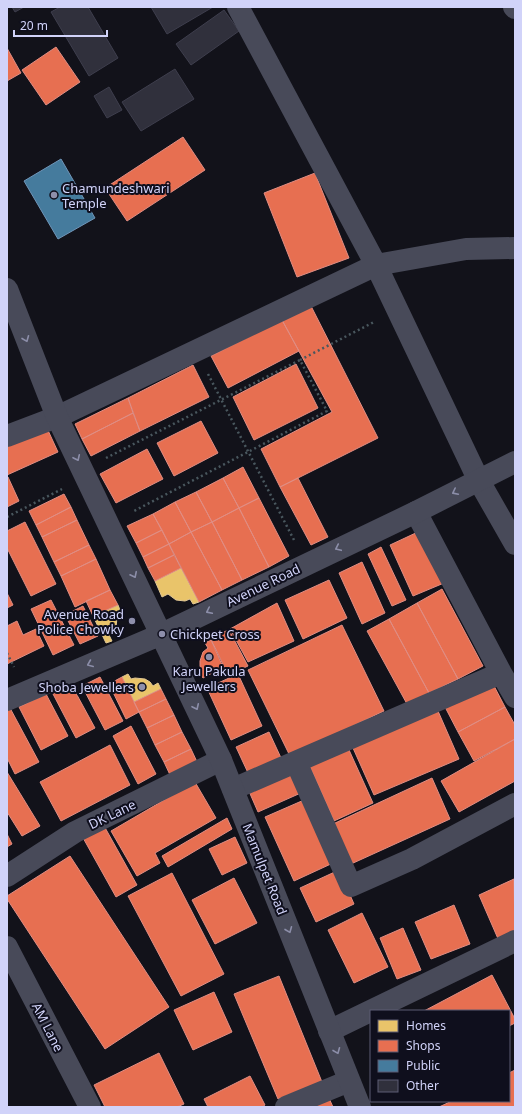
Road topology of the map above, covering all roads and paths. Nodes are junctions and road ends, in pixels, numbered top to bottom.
1 (238, 7) edge
2 (515, 248) edge
3 (376, 265) junction
4 (7, 289) edge
5 (398, 311) junction
6 (12, 319) edge
7 (196, 351) junction
8 (300, 360) junction
9 (222, 400) junction
10 (57, 417) junction
11 (7, 436) edge
12 (248, 453) junction
13 (515, 462) edge
14 (84, 473) junction
15 (479, 480) junction
16 (416, 512) junction
17 (7, 517) edge
18 (109, 524) junction
19 (515, 544) edge
20 (305, 564) junction
21 (162, 634) junction
22 (501, 673) junction
23 (515, 697) edge
24 (7, 700) edge
25 (221, 760) junction
26 (296, 762) junction
27 (233, 789) junction
28 (515, 804) edge
29 (7, 876) edge
30 (515, 941) edge
31 (7, 947) edge
32 (373, 1010) edge
33 (370, 1012) edge
34 (330, 1031) junction
35 (349, 1081) junction
36 (90, 1107) edge
37 (286, 1107) edge
38 (360, 1107) edge

1 - 3 street
2 - 3 street
3 - 5 street
3 - 7 street
4 - 6 street, Mamulpet Road
5 - 8 path
5 - 15 street
6 -> 10 street, Mamulpet Road
7 - 9 path
7 - 10 street
8 - 9 path
8 - 12 path
9 - 12 path
9 - 14 path
10 - 11 street
10 -> 14 street, Mamulpet Road
12 - 18 path
12 - 20 path
13 - 15 street, Avenue Road
14 - 17 path
14 - 18 street, Mamulpet Road
15 -> 16 street, Avenue Road
15 - 19 street
16 -> 20 street, Avenue Road
16 - 22 street
18 -> 21 street, Mamulpet Road
20 -> 21 street, Avenue Road
21 -> 24 street, Avenue Road
21 -> 25 street, Mamulpet Road
22 - 23 street
22 - 26 street
25 - 27 street, Mamulpet Road
25 - 29 street, DK Lane
26 - 27 street
26 - 28 street
27 -> 34 street, Mamulpet Road
30 - 32 street
31 - 36 street, AM Lane
33 - 34 street
34 -> 35 street, Mamulpet Road
35 - 37 street
35 - 38 street, Mamulpet Road

